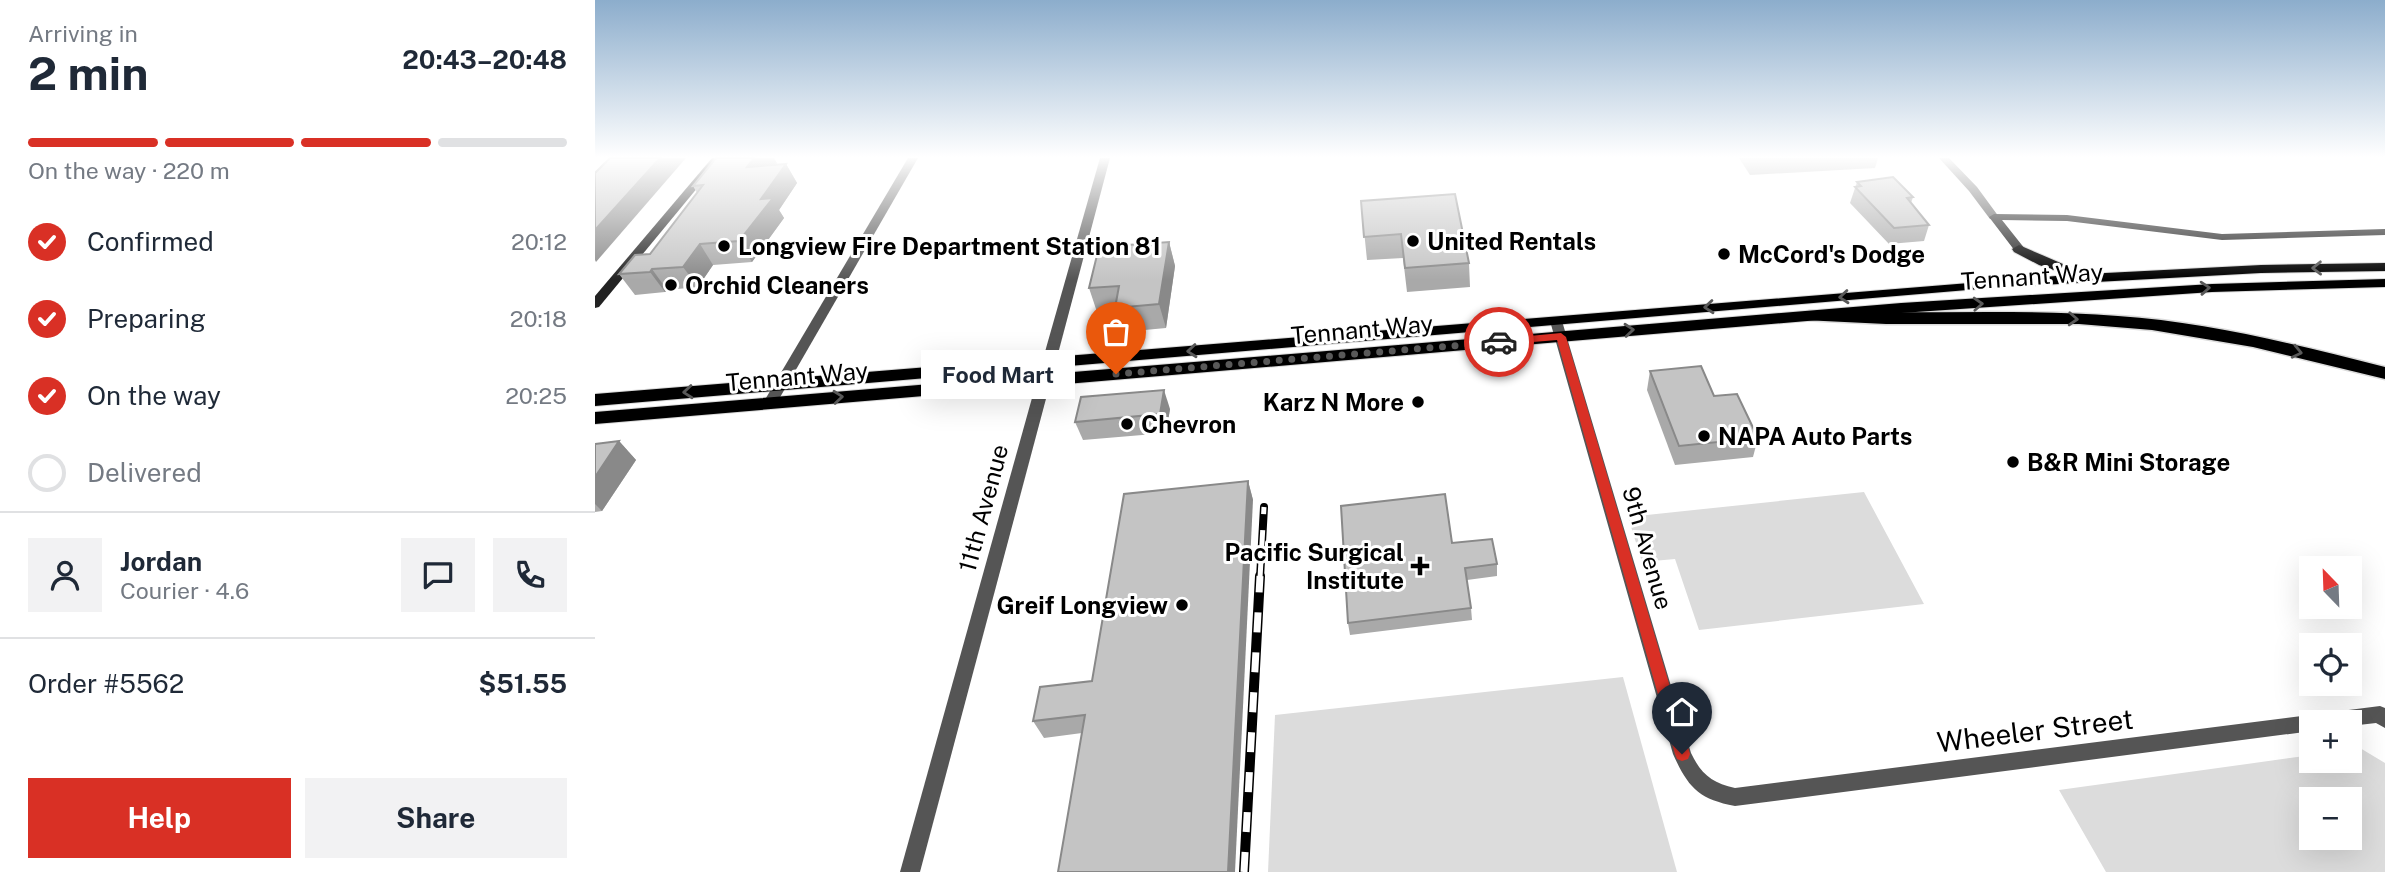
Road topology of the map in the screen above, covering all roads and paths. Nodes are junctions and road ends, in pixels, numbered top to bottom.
1 (683, 199) edge
2 (889, 199) edge
3 (1094, 199) edge
4 (1980, 199) edge
5 (1994, 217) junction
6 (2385, 232) edge
7 (2019, 249) junction
8 (2385, 267) edge
9 (2096, 278) junction
10 (2003, 283) junction
11 (2385, 283) edge
12 (595, 304) edge
13 (1808, 316) junction
14 (1558, 329) junction
15 (1049, 362) junction
16 (2385, 373) edge
17 (1044, 380) junction
18 (781, 385) junction
19 (595, 400) edge
20 (770, 403) junction
21 (595, 418) edge
22 (2383, 717) edge
23 (1700, 785) joint
24 (910, 872) edge

1 - 12 main road
2 - 18 street
3 - 15 street, 11th Avenue
4 - 5 street
5 - 6 main road
5 - 7 main road
7 - 9 main road
7 - 10 main road
8 -> 9 main road, Tennant Way
9 - 10 main road, Tennant Way
10 -> 14 main road, Tennant Way
13 -> 11 main road, Tennant Way
14 -> 13 main road, Tennant Way
13 -> 16 highway
14 -> 15 main road, Tennant Way
14 - 17 main road, Tennant Way
14 - 23 street, 9th Avenue
15 - 17 street, 11th Avenue
15 - 18 main road, Tennant Way
20 -> 17 main road, Tennant Way
17 - 24 street, 11th Avenue
18 -> 19 main road, Tennant Way
18 - 20 street
20 - 21 main road, Tennant Way
22 - 23 street, Wheeler Street

